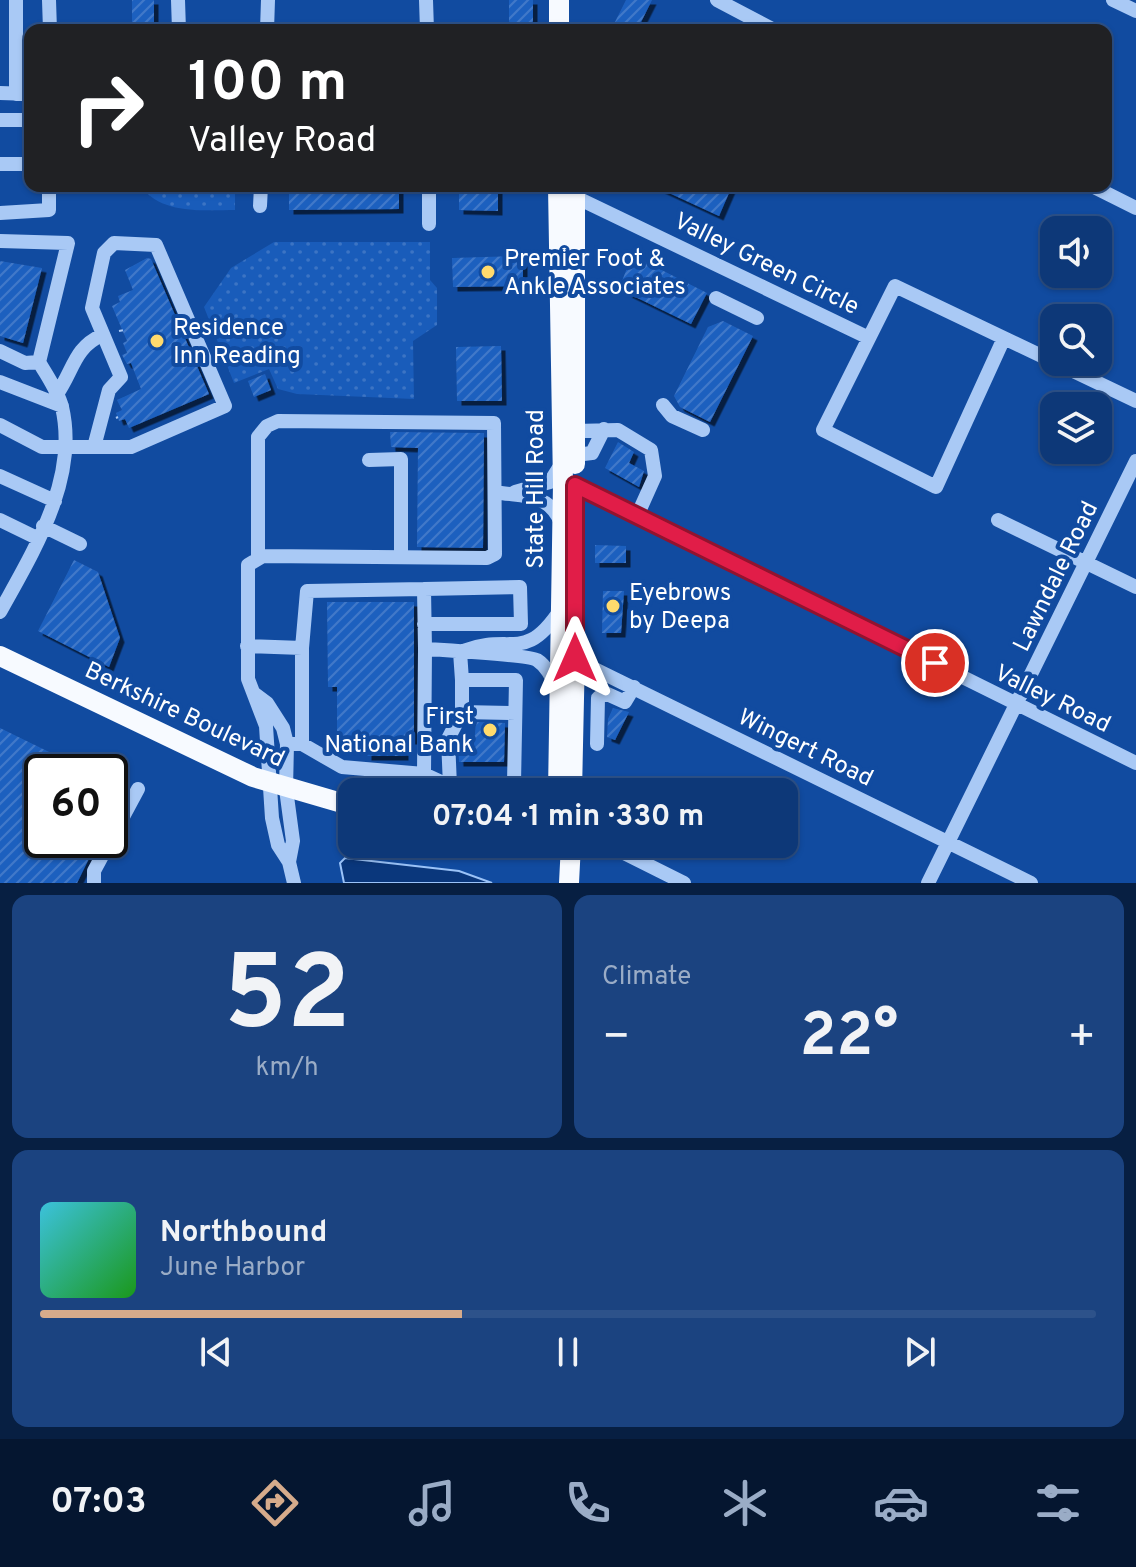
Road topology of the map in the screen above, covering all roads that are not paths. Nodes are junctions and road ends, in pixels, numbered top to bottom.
1 (16, 0) edge
2 (49, 0) edge
3 (178, 0) edge
4 (268, 0) edge
5 (426, 0) edge
6 (559, 0) edge
7 (572, 0) edge
8 (717, 0) edge
9 (1113, 0) edge
10 (1136, 11) edge
11 (50, 24) edge
12 (179, 24) edge
13 (267, 24) edge
14 (427, 24) edge
15 (559, 24) edge
16 (572, 24) edge
17 (763, 24) edge
18 (0, 93) edge
19 (23, 94) edge
20 (0, 120) edge
21 (24, 120) edge
22 (0, 164) edge
23 (24, 164) edge
24 (49, 192) edge
25 (261, 192) edge
26 (429, 192) edge
27 (566, 192) edge
28 (566, 192) edge
29 (572, 192) edge
30 (1104, 192) edge
31 (260, 206) dead end
32 (1136, 208) edge
33 (0, 213) edge
34 (429, 224) dead end
35 (0, 241) edge
36 (716, 298) dead end
37 (757, 318) dead end
38 (102, 335) junction
39 (869, 338) junction
40 (1004, 338) junction
41 (0, 351) edge
42 (39, 362) junction
43 (0, 382) edge
44 (60, 400) junction
45 (1136, 401) edge
46 (663, 405) dead end
47 (0, 425) edge
48 (604, 429) junction
49 (703, 430) dead end
50 (575, 431) junction
51 (65, 447) junction
52 (94, 447) junction
53 (568, 459) junction
54 (369, 460) dead end
55 (1136, 461) edge
56 (0, 476) edge
57 (569, 485) junction
58 (495, 492) junction
59 (511, 494) junction
60 (55, 501) junction
61 (637, 516) junction
62 (0, 520) edge
63 (998, 520) dead end
64 (562, 524) junction
65 (40, 532) junction
66 (80, 544) dead end
67 (258, 557) junction
68 (401, 557) junction
69 (1085, 563) junction
70 (1136, 587) edge
71 (424, 589) junction
72 (561, 609) junction
73 (0, 612) edge
74 (424, 624) junction
75 (247, 646) junction
76 (302, 648) junction
77 (425, 649) junction
78 (460, 652) junction
79 (0, 656) edge
80 (568, 656) junction
81 (462, 680) junction
82 (634, 687) junction
83 (255, 694) junction
84 (560, 695) junction
85 (1016, 704) junction
86 (462, 712) junction
87 (515, 713) junction
88 (295, 744) junction
89 (597, 744) dead end
90 (1136, 763) edge
91 (424, 774) junction
92 (423, 778) edge
93 (433, 778) edge
94 (450, 778) edge
95 (514, 778) edge
96 (558, 778) edge
97 (572, 778) edge
98 (277, 786) junction
99 (138, 789) dead end
100 (338, 802) edge
101 (948, 842) junction
102 (557, 858) edge
103 (570, 858) edge
104 (634, 858) edge
105 (94, 883) edge
106 (294, 883) edge
107 (556, 883) edge
108 (569, 883) edge
109 (684, 883) edge
110 (928, 883) edge
111 (1031, 883) edge

1 - 19 street
2 - 11 street
3 - 12 street
4 - 13 street
5 - 14 street
6 - 15 main road
7 - 16 main road
8 - 17 street
9 - 10 street
18 - 19 street
20 - 21 street
22 - 23 street
24 - 33 street
25 - 31 street
26 - 34 street
27 - 50 main road, State Hill Road
28 - 53 main road, State Hill Road
29 - 39 street, Valley Green Circle
30 - 32 street
35 - 42 street
36 - 37 street
38 - 44 street
38 - 52 street
38 - 52 street
39 - 40 street
39 - 40 street
40 - 45 street
41 - 42 street
42 - 44 street
43 - 44 street
44 - 51 street
46 - 49 street
47 - 51 street
48 - 50 street
48 - 53 street
48 - 61 street
50 - 53 main road, State Hill Road
51 - 52 street
51 - 60 street
53 - 57 main road, State Hill Road
53 - 59 street
54 - 68 street
55 - 69 street, Lawndale Road
56 - 60 street
57 - 61 street, Valley Road
57 - 64 main road, State Hill Road
57 - 80 main road, State Hill Road
58 - 59 street
58 - 67 street
58 - 68 street
59 - 64 street
60 - 65 street
61 - 85 street, Valley Road
62 - 65 street
63 - 69 street
64 - 72 main road, State Hill Road
65 - 66 street
65 - 73 street
67 - 68 street
67 - 75 street
69 - 70 street
69 - 85 street, Lawndale Road
71 - 74 street
71 - 74 street
71 - 76 street
72 - 78 street
72 - 80 main road, State Hill Road
74 - 77 street
75 - 76 street
75 - 83 street
76 - 88 street
77 - 78 street
77 - 91 street
78 - 81 street
78 - 84 street
79 - 98 main road, Berkshire Boulevard
80 - 82 street, Wingert Road
80 - 84 main road, State Hill Road
80 - 97 main road, State Hill Road
81 - 86 street
81 - 87 street
82 - 89 street
82 - 101 street, Wingert Road
83 - 88 street
83 - 98 street
84 - 96 main road, State Hill Road
85 - 90 street, Valley Road
85 - 101 street, Lawndale Road
86 - 87 street
86 - 94 street
87 - 95 street
88 - 91 street
88 - 98 street
91 - 92 street
91 - 93 street
98 - 100 main road, Berkshire Boulevard
98 - 106 street
99 - 105 street
101 - 110 street, Lawndale Road
101 - 111 street, Wingert Road
102 - 107 main road
103 - 108 main road
104 - 109 street

